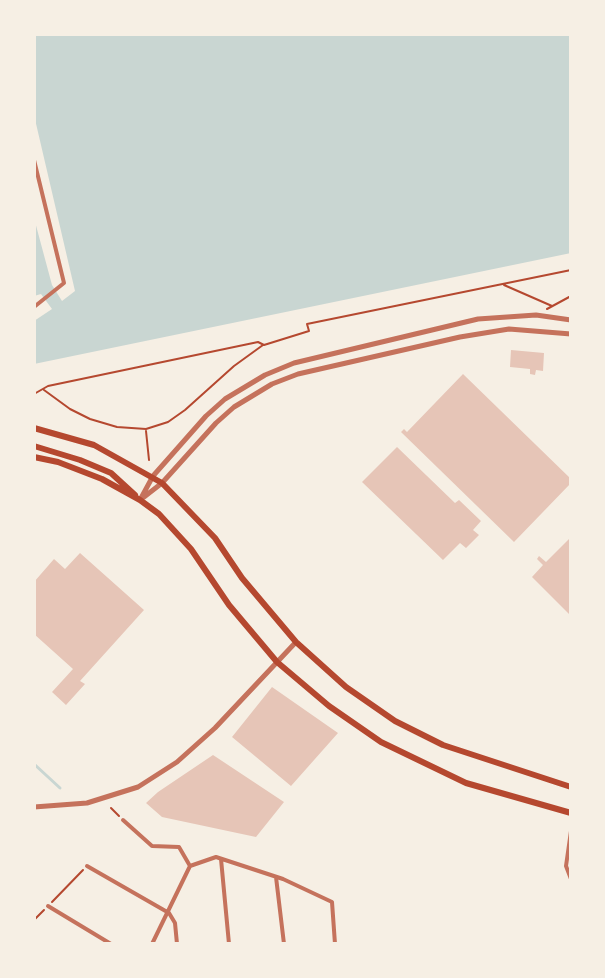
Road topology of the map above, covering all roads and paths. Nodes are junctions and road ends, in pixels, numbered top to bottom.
1 (34, 160) edge
2 (571, 270) edge
3 (503, 284) junction
4 (571, 296) edge
5 (552, 306) junction
6 (34, 307) edge
7 (536, 315) junction
8 (571, 320) edge
9 (571, 334) edge
10 (264, 345) junction
11 (43, 389) junction
12 (34, 394) edge
13 (34, 428) edge
14 (146, 429) junction
15 (34, 446) edge
16 (34, 457) edge
17 (149, 460) dead end
18 (153, 476) junction
19 (162, 483) junction
20 (140, 500) junction
21 (296, 642) junction
22 (277, 662) junction
23 (571, 787) edge
24 (34, 807) edge
25 (111, 808) dead end
26 (571, 813) edge
27 (123, 820) joint
28 (571, 831) edge
29 (221, 859) junction
30 (87, 866) joint
31 (190, 866) junction
32 (276, 877) junction
33 (571, 879) edge
34 (48, 906) junction
35 (169, 913) junction
36 (34, 920) edge
37 (104, 942) edge
38 (111, 944) edge
39 (152, 944) edge
40 (177, 944) edge
41 (229, 944) edge
42 (284, 944) edge
43 (335, 944) edge

1 - 6 street
2 - 3 path
3 - 5 path
3 - 10 path
4 - 5 path
5 - 7 path
7 - 8 street
7 - 18 street
9 - 19 street
10 - 11 path
10 - 14 path
11 - 12 path
11 - 14 path
13 - 18 main road
14 - 17 path
15 - 20 main road
16 - 20 main road
18 - 19 main road
18 - 20 street
19 - 20 street
19 - 21 main road
20 - 22 main road
21 - 22 street
21 - 23 main road
22 - 24 street
22 - 26 main road
25 - 27 path
27 - 31 street
28 - 33 street
29 - 31 street
29 - 32 street
29 - 41 street
30 - 34 path
30 - 35 street
31 - 35 street
32 - 42 street
32 - 43 street
34 - 36 path
34 - 37 street
35 - 39 street
35 - 40 street
37 - 38 street

